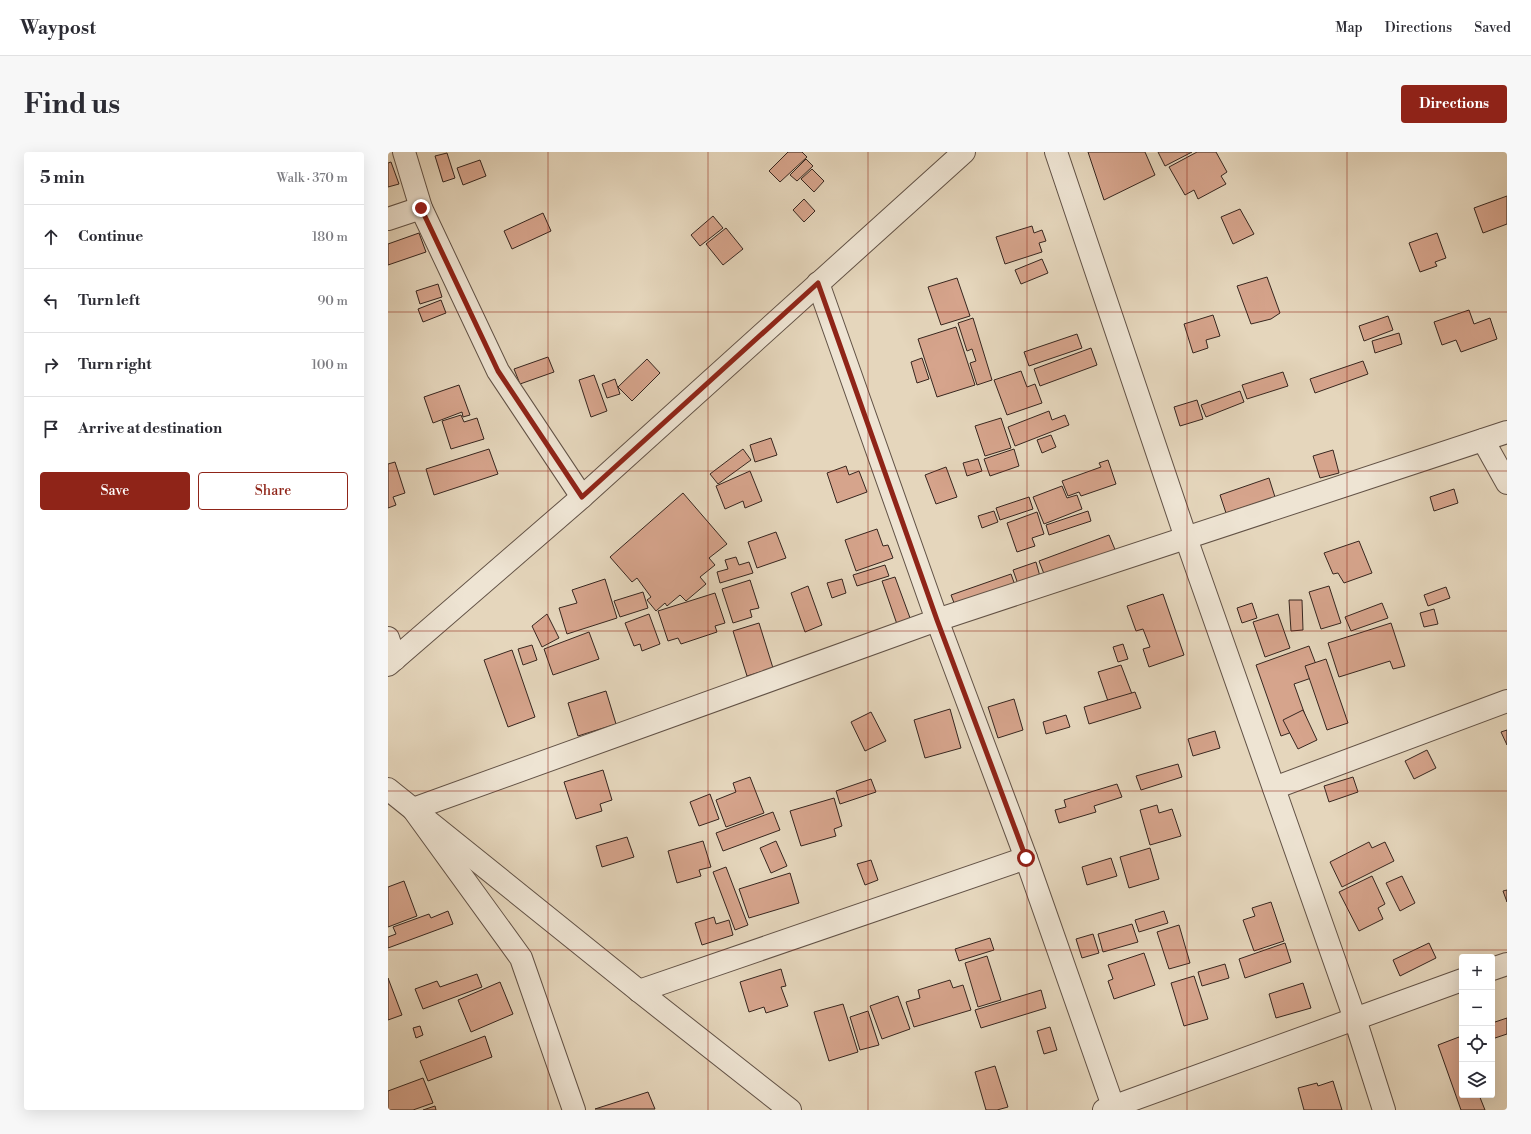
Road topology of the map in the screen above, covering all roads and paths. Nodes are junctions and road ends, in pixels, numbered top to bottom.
1 (404, 152) edge
2 (964, 152) edge
3 (1056, 152) edge
4 (421, 208) junction
5 (388, 220) edge
6 (818, 283) junction
7 (1507, 432) edge
8 (1483, 440) junction
9 (1507, 483) edge
10 (582, 497) junction
11 (1186, 538) junction
12 (937, 620) junction
13 (388, 638) edge
14 (392, 662) edge
15 (1507, 701) edge
16 (1274, 788) junction
17 (388, 789) edge
18 (413, 809) junction
19 (1026, 858) junction
20 (1507, 964) edge
21 (1495, 969) edge
22 (1459, 981) edge
23 (639, 991) junction
24 (1355, 1019) junction
25 (1108, 1108) edge
26 (574, 1110) edge
27 (790, 1110) edge
28 (1384, 1110) edge

1 - 4 street
2 - 6 street
3 - 11 street
4 - 5 street
4 - 10 street
6 - 10 street
6 - 12 street
7 - 8 street
8 - 9 street
8 - 11 street
10 - 14 street
11 - 12 street
11 - 16 street
12 - 18 street
12 - 19 street
13 - 14 street
15 - 16 street
16 - 24 street
17 - 18 street
18 - 23 street
18 - 26 street
19 - 23 street
19 - 25 street
20 - 21 street
22 - 24 street
23 - 27 street
24 - 25 street
24 - 28 street

